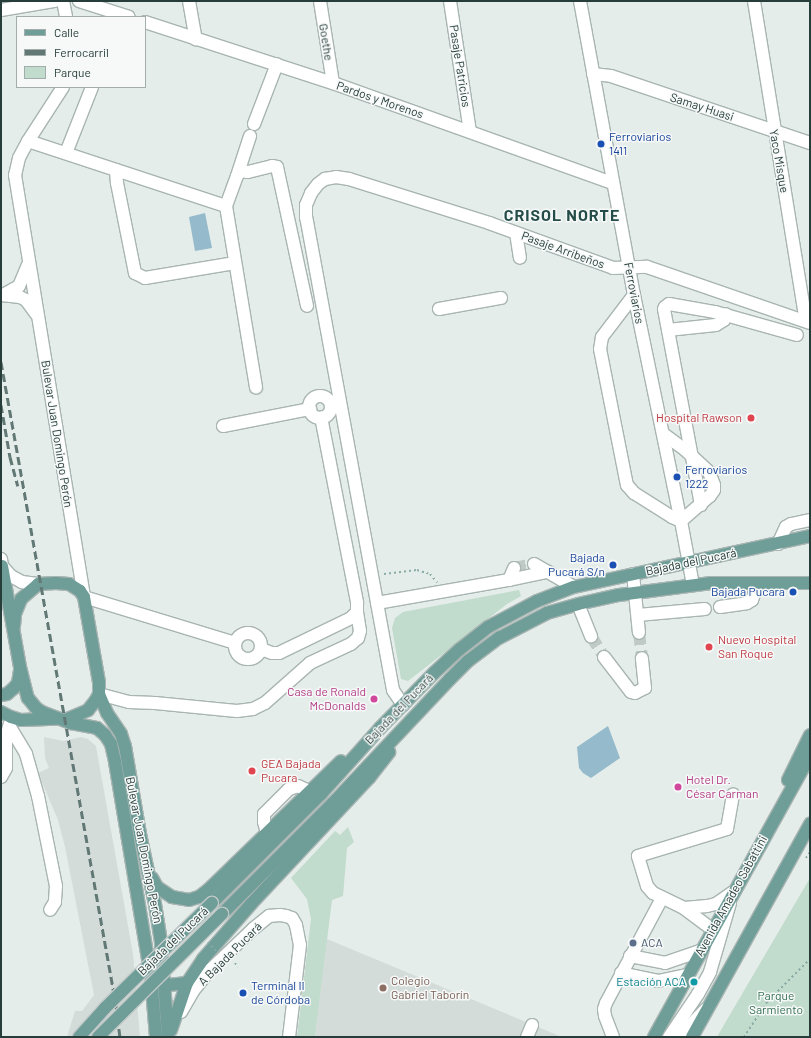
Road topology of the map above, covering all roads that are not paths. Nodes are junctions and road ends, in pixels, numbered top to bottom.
1 (55, 1) edge
2 (63, 1) edge
3 (79, 1) edge
4 (189, 1) edge
5 (320, 1) edge
6 (450, 1) edge
7 (580, 1) edge
8 (754, 1) edge
9 (1, 10) edge
10 (66, 16) edge
11 (126, 16) edge
12 (146, 22) edge
13 (196, 39) junction
14 (277, 64) junction
15 (593, 74) junction
16 (333, 83) junction
17 (62, 88) edge
18 (92, 88) edge
19 (254, 124) dead end
20 (470, 131) junction
21 (773, 131) junction
22 (250, 136) dead end
23 (28, 141) junction
24 (810, 143) edge
25 (66, 153) junction
26 (116, 170) junction
27 (239, 171) junction
28 (613, 183) junction
29 (226, 206) junction
30 (516, 233) junction
31 (520, 258) dead end
32 (28, 262) junction
33 (235, 263) junction
34 (630, 269) junction
35 (2, 295) edge
36 (634, 295) junction
37 (502, 298) dead end
38 (307, 306) dead end
39 (440, 309) dead end
40 (726, 314) junction
41 (38, 316) junction
42 (808, 322) edge
43 (668, 330) junction
44 (797, 335) dead end
45 (256, 388) dead end
46 (310, 409) junction
47 (321, 417) junction
48 (223, 426) dead end
49 (663, 434) junction
50 (692, 456) junction
51 (700, 505) junction
52 (810, 520) edge
53 (681, 521) junction
54 (810, 536) edge
55 (778, 544) junction
56 (2, 562) edge
57 (690, 563) junction
58 (534, 564) tunnel mouth
59 (514, 568) dead end
60 (548, 572) junction
61 (633, 574) junction
62 (509, 580) junction
63 (758, 583) junction
64 (810, 583) edge
65 (38, 584) junction
66 (693, 585) junction
67 (574, 587) junction
68 (636, 592) junction
69 (84, 597) junction
70 (377, 603) junction
71 (578, 604) junction
72 (720, 607) dead end
73 (705, 609) dead end
74 (357, 612) junction
75 (638, 615) junction
76 (14, 626) junction
77 (639, 633) tunnel mouth
78 (591, 636) tunnel mouth
79 (235, 643) junction
80 (261, 649) junction
81 (604, 657) tunnel mouth
82 (642, 658) tunnel mouth
83 (20, 667) junction
84 (99, 694) junction
85 (1, 695) edge
86 (403, 705) junction
87 (7, 719) edge
88 (61, 719) junction
89 (408, 722) junction
90 (380, 728) junction
91 (810, 735) edge
92 (810, 756) edge
93 (1, 777) edge
94 (733, 795) dead end
95 (772, 822) junction
96 (810, 824) edge
97 (810, 833) edge
98 (796, 849) junction
99 (149, 872) junction
100 (733, 892) junction
101 (662, 898) junction
102 (684, 908) junction
103 (50, 910) dead end
104 (713, 930) junction
105 (700, 951) junction
106 (630, 956) junction
107 (621, 973) junction
108 (687, 975) junction
109 (151, 977) junction
110 (187, 983) junction
111 (163, 984) junction
112 (710, 1005) junction
113 (532, 1025) dead end
114 (79, 1037) edge
115 (98, 1037) edge
116 (156, 1037) edge
117 (169, 1037) edge
118 (289, 1037) edge
119 (527, 1037) edge
120 (613, 1037) edge
121 (654, 1037) edge
122 (669, 1037) edge
123 (680, 1037) edge
124 (692, 1037) edge

1 - 9 street
2 - 10 street
3 - 11 street
4 - 13 street
5 - 16 street, Goethe
6 - 20 street, Pasaje Patricios
7 - 15 street, Ferroviarios
8 - 21 street, Yaco Misque
12 - 13 street, Pardos y Morenos
13 - 14 street, Pardos y Morenos
14 - 16 street, Pardos y Morenos
14 - 19 street
15 - 21 street, Samay Huasi
15 - 28 street, Ferroviarios
16 - 20 street, Pardos y Morenos
17 - 23 street
18 - 25 street
20 - 28 street, Pardos y Morenos
21 - 24 street, Samay Huasi
21 - 42 street, Yaco Misque
22 - 27 street
23 - 25 street
23 - 32 street, Bulevar Juan Domingo Perón
25 - 26 street
26 - 29 street
26 - 33 street
27 - 29 street
27 - 38 street
28 - 34 street, Ferroviarios
29 - 33 street
30 - 31 street
30 - 34 street, Pasaje Arribeños
30 - 70 street, Pasaje Arribeños
32 - 35 street
32 - 41 street, Bulevar Juan Domingo Perón
33 - 45 street
34 - 36 street, Ferroviarios
34 - 42 street, Pasaje Arribeños
35 - 41 street
36 - 49 street, Ferroviarios
36 - 53 street
37 - 39 street
40 - 43 street
40 - 43 street
40 - 44 street
41 - 69 street, Bulevar Juan Domingo Perón
43 - 50 street
46 - 47 street
46 - 47 street
46 - 48 street
47 - 74 street
49 - 50 street
49 - 53 street, Ferroviarios
50 - 51 street
50 - 51 street
51 - 53 street
52 - 55 street
53 - 57 street, Ferroviarios
54 - 55 main road, Bajada del Pucará
55 - 57 main road, Bajada del Pucará
56 - 65 street
56 - 76 main road
57 - 61 main road, Bajada del Pucará
57 - 66 street, Ferroviarios
58 - 60 street
59 - 62 street
60 - 62 street
60 - 67 street
61 - 67 main road, Bajada del Pucará
61 - 68 street
62 - 70 street
63 - 64 main road, Bajada del Pucará
63 - 66 main road, Bajada del Pucará
63 - 72 street
65 - 69 main road
65 - 76 main road
66 - 68 main road, Bajada del Pucará
67 - 86 main road, Bajada del Pucará
68 - 71 main road, Bajada del Pucará
68 - 75 street
69 - 79 street
69 - 84 main road, Bulevar Juan Domingo Perón
70 - 86 street
71 - 78 street
71 - 89 main road, Bajada del Pucará
73 - 75 street
74 - 80 street
74 - 84 street
75 - 77 street
76 - 83 main road
79 - 80 street
79 - 80 street
81 - 82 street
83 - 85 main road
83 - 88 main road
84 - 88 main road
84 - 99 main road, Bulevar Juan Domingo Perón
86 - 90 main road, Bajada del Pucará
87 - 88 main road
87 - 93 street
87 - 103 street
88 - 109 main road, Bulevar Juan Domingo Perón
89 - 110 main road
89 - 115 main road, Bajada del Pucará, bridge
90 - 99 main road
90 - 114 main road, Bajada del Pucará, bridge
91 - 95 main road
92 - 95 main road, Avenida Amadeo Sabattini
94 - 101 street
95 - 100 main road, Avenida Amadeo Sabattini
96 - 98 main road
97 - 98 main road
98 - 112 main road
99 - 111 main road, Bulevar Juan Domingo Perón
100 - 102 street
100 - 104 main road, Avenida Amadeo Sabattini
100 - 122 street
101 - 102 street
101 - 106 street
102 - 104 street
104 - 105 main road, Avenida Amadeo Sabattini
105 - 106 street
105 - 108 main road, Avenida Amadeo Sabattini
106 - 107 street
107 - 108 street
107 - 120 street
108 - 121 main road, Avenida Amadeo Sabattini
109 - 111 main road
109 - 116 main road, Bulevar Juan Domingo Perón
110 - 111 main road
110 - 117 main road
111 - 117 main road, Bulevar Juan Domingo Perón
112 - 123 street
112 - 124 main road
113 - 119 street
117 - 118 street, A Bajada Pucará

